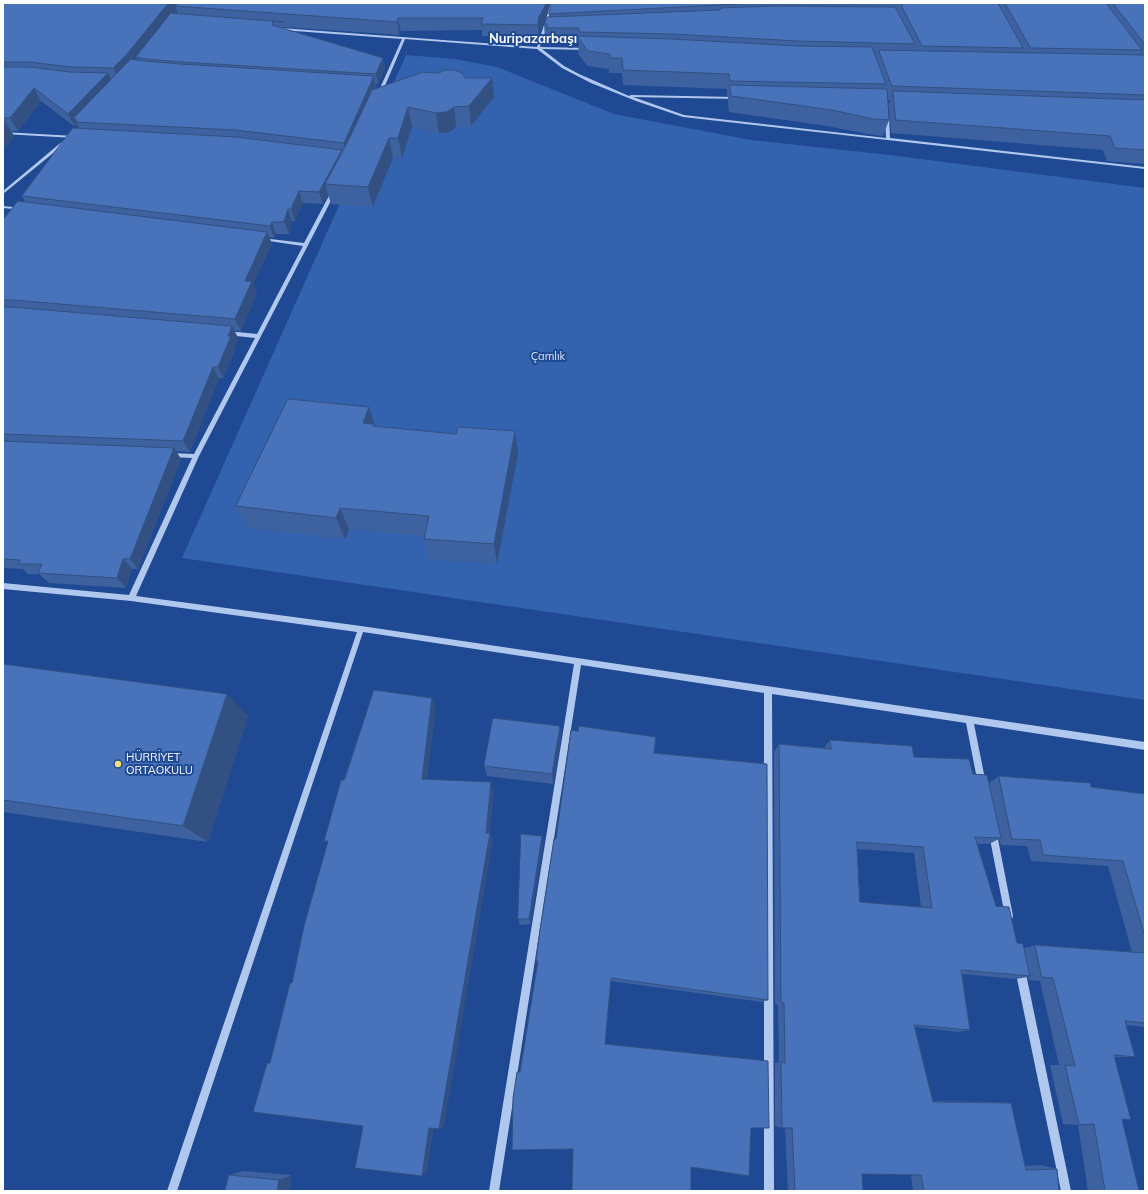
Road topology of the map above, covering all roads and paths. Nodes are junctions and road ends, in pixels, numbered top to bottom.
1 (553, 3) edge
2 (551, 28) edge
3 (277, 29) edge
4 (543, 29) junction
5 (404, 38) junction
6 (538, 48) junction
7 (593, 49) edge
8 (374, 86) edge
9 (382, 87) junction
10 (622, 96) junction
11 (742, 99) edge
12 (376, 100) edge
13 (886, 109) edge
14 (76, 131) edge
15 (3, 133) edge
16 (71, 137) junction
17 (78, 137) edge
18 (888, 139) junction
19 (1145, 168) edge
20 (335, 188) edge
21 (3, 193) edge
22 (3, 207) edge
23 (26, 210) edge
24 (259, 239) edge
25 (306, 245) junction
26 (219, 332) edge
27 (258, 336) junction
28 (165, 455) edge
29 (196, 456) junction
30 (3, 586) edge
31 (131, 598) junction
32 (361, 629) junction
33 (578, 662) junction
34 (768, 690) junction
35 (969, 720) junction
36 (1145, 746) edge
37 (984, 789) edge
38 (991, 828) edge
39 (1012, 928) edge
40 (1018, 959) edge
41 (172, 1191) edge
42 (494, 1191) edge
43 (769, 1191) edge
44 (1066, 1191) edge

1 - 4 street
2 - 4 street
3 - 5 street
4 - 6 street
5 - 6 street
5 - 9 street
6 - 7 street
6 - 10 street
8 - 9 street
9 - 12 street
10 - 11 street
10 - 18 street
13 - 18 street
14 - 16 street
15 - 16 street
16 - 17 street
16 - 21 street
18 - 19 street
20 - 25 street
22 - 23 street
24 - 25 street
25 - 27 street
26 - 27 street
27 - 29 street
28 - 29 street
29 - 31 street
30 - 31 street
31 - 32 street
32 - 33 street
32 - 41 street
33 - 34 street
33 - 42 street
34 - 35 street
34 - 43 street
35 - 36 street
35 - 37 street
38 - 39 street
40 - 44 street

